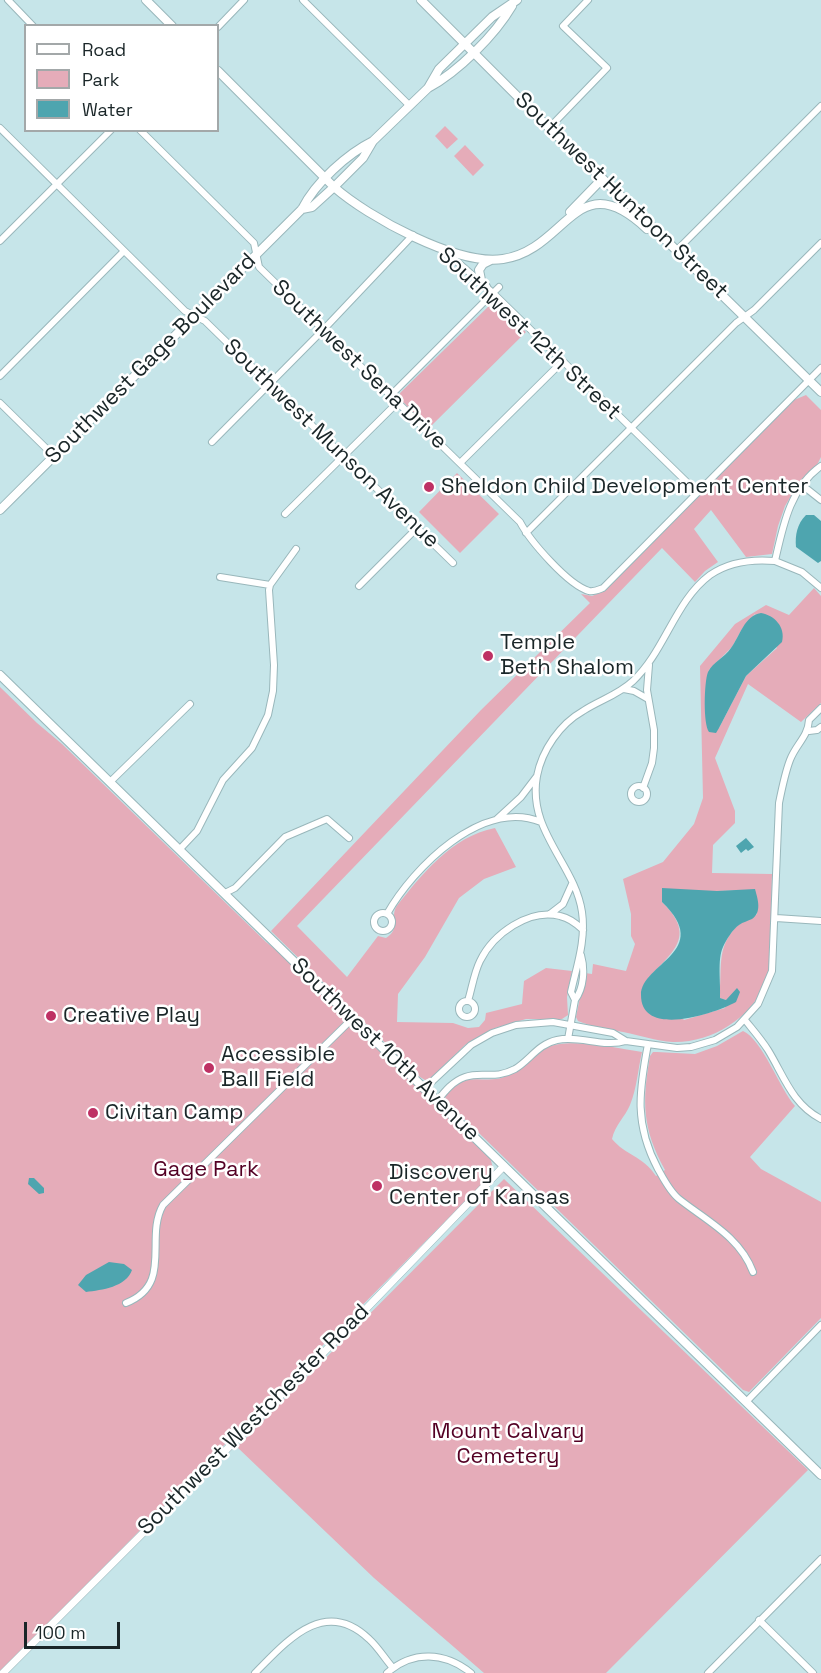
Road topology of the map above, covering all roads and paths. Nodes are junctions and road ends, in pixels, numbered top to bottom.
1 (8, 0) edge
2 (146, 0) edge
3 (244, 0) edge
4 (303, 0) edge
5 (421, 0) edge
6 (588, 0) edge
7 (515, 2) edge
8 (31, 24) edge
9 (170, 24) edge
10 (219, 26) edge
11 (465, 44) junction
12 (473, 52) junction
13 (219, 71) edge
14 (428, 88) junction
15 (410, 106) junction
16 (821, 106) edge
17 (0, 128) edge
18 (549, 128) junction
19 (109, 132) edge
20 (142, 132) edge
21 (373, 141) junction
22 (326, 178) junction
23 (602, 179) junction
24 (57, 184) junction
25 (334, 187) junction
26 (302, 208) junction
27 (413, 235) junction
28 (548, 237) junction
29 (663, 237) junction
30 (0, 241) edge
31 (821, 243) edge
32 (440, 247) junction
33 (676, 250) junction
34 (124, 251) junction
35 (256, 255) junction
36 (491, 260) junction
37 (499, 287) dead end
38 (489, 290) junction
39 (195, 316) junction
40 (745, 317) junction
41 (324, 329) junction
42 (563, 362) junction
43 (821, 368) edge
44 (0, 376) edge
45 (809, 380) junction
46 (270, 384) junction
47 (821, 392) edge
48 (391, 395) junction
49 (398, 402) junction
50 (0, 403) edge
51 (631, 428) junction
52 (212, 442) dead end
53 (54, 456) junction
54 (344, 456) junction
55 (460, 463) junction
56 (820, 465) edge
57 (802, 485) junction
58 (697, 492) junction
59 (821, 500) edge
60 (0, 510) edge
61 (285, 514) dead end
62 (417, 528) junction
63 (526, 533) junction
64 (296, 549) dead end
65 (775, 561) junction
66 (453, 563) dead end
67 (220, 577) dead end
68 (270, 585) junction
69 (359, 586) dead end
70 (821, 587) edge
71 (649, 662) junction
72 (0, 675) edge
73 (624, 689) junction
74 (648, 700) junction
75 (190, 704) dead end
76 (821, 708) edge
77 (821, 727) edge
78 (809, 731) junction
79 (537, 776) junction
80 (110, 782) junction
81 (643, 788) dead end
82 (494, 821) junction
83 (541, 822) junction
84 (349, 838) dead end
85 (179, 850) junction
86 (573, 884) junction
87 (225, 893) junction
88 (387, 914) dead end
89 (550, 914) junction
90 (776, 918) junction
91 (821, 921) edge
92 (584, 931) junction
93 (468, 1001) dead end
94 (353, 1018) junction
95 (745, 1020) junction
96 (571, 1025) junction
97 (568, 1039) junction
98 (626, 1041) junction
99 (648, 1044) junction
100 (424, 1089) junction
101 (437, 1101) junction
102 (821, 1119) edge
103 (504, 1166) junction
104 (753, 1272) dead end
105 (126, 1303) dead end
106 (821, 1325) edge
107 (746, 1402) junction
108 (821, 1475) edge
109 (821, 1559) edge
110 (759, 1620) junction
111 (390, 1671) edge
112 (3, 1673) edge
113 (255, 1673) edge
114 (471, 1673) edge
115 (708, 1673) edge
116 (813, 1673) edge

1 - 8 street
2 - 9 main road
3 - 10 street
4 - 15 street
5 - 11 main road, Southwest Huntoon Street
6 - 18 street
7 - 11 main road, Southwest Gage Boulevard
7 - 12 main road, Southwest Gage Boulevard
11 - 12 main road, Southwest Huntoon Street
11 - 14 main road, Southwest Gage Boulevard
12 - 14 main road, Southwest Gage Boulevard
12 - 18 main road, Southwest Huntoon Street
13 - 22 main road, Southwest 12th Street
14 - 15 main road, Southwest Gage Boulevard
15 - 21 main road, Southwest Gage Boulevard
16 - 33 street
17 - 24 street, Southwest Munson Avenue
18 - 23 main road, Southwest Huntoon Street
19 - 24 street
20 - 35 street, Southwest Sena Drive
21 - 22 main road, Southwest Gage Boulevard
21 - 25 main road, Southwest Gage Boulevard
22 - 25 main road, Southwest 12th Street
22 - 26 main road, Southwest Gage Boulevard
23 - 28 main road
23 - 29 main road, Southwest Huntoon Street
24 - 30 street
24 - 34 street, Southwest Munson Avenue
25 - 26 main road, Southwest Gage Boulevard
25 - 27 main road, Southwest 12th Street
26 - 35 main road, Southwest Gage Boulevard
27 - 32 main road, Southwest 12th Street
27 - 41 street
28 - 29 main road
28 - 36 main road
29 - 33 main road, Southwest Huntoon Street
31 - 40 street
32 - 36 main road
32 - 38 street, Southwest 12th Street
33 - 40 main road, Southwest Huntoon Street
34 - 39 street, Southwest Munson Avenue
34 - 44 street
35 - 39 main road, Southwest Gage Boulevard
35 - 41 street, Southwest Sena Drive
36 - 38 main road
37 - 38 street
38 - 42 street, Southwest 12th Street
38 - 48 street
39 - 46 street, Southwest Munson Avenue
39 - 53 main road, Southwest Gage Boulevard
40 - 45 main road, Southwest Huntoon Street
40 - 51 street
41 - 46 street
41 - 48 street, Southwest Sena Drive
42 - 51 street, Southwest 12th Street
42 - 55 street
43 - 45 street
45 - 47 main road, Southwest Huntoon Street
45 - 58 street
46 - 52 street
46 - 54 street, Southwest Munson Avenue
48 - 49 street, Southwest Sena Drive
49 - 54 street
49 - 55 street, Southwest Sena Drive
50 - 53 street
51 - 58 street, Southwest 12th Street
51 - 63 street
53 - 60 main road, Southwest Gage Boulevard
54 - 61 street
54 - 62 street, Southwest Munson Avenue
55 - 63 street, Southwest Sena Drive
56 - 57 street
57 - 59 street
57 - 65 street
58 - 63 street, Southwest Sena Drive
62 - 66 street, Southwest Munson Avenue
62 - 69 street
64 - 68 street
65 - 70 street
65 - 71 street
67 - 68 street
68 - 85 street
71 - 73 street
71 - 74 street
72 - 80 main road, Southwest 10th Avenue
73 - 74 street
73 - 79 street
74 - 81 street
75 - 80 street
76 - 78 street
77 - 78 street
78 - 90 street
79 - 82 street
79 - 83 street
80 - 85 main road, Southwest 10th Avenue
82 - 83 street
82 - 88 street
83 - 86 street
84 - 87 street
85 - 87 main road, Southwest 10th Avenue
86 - 89 street
86 - 92 street
87 - 94 main road, Southwest 10th Avenue
89 - 92 street
89 - 93 street
90 - 91 street
90 - 95 street
92 - 96 street
94 - 100 main road, Southwest 10th Avenue
94 - 105 street
95 - 99 street
95 - 102 street
96 - 97 street
96 - 98 street
96 - 100 street
97 - 98 street
97 - 101 street
98 - 99 street
99 - 104 street
100 - 101 main road, Southwest 10th Avenue
101 - 103 main road, Southwest 10th Avenue
103 - 107 main road, Southwest 10th Avenue
103 - 112 street, Southwest Westchester Road
106 - 107 street
107 - 108 main road, Southwest 10th Avenue
109 - 110 street
110 - 115 street
110 - 116 street
111 - 113 street
111 - 114 street

